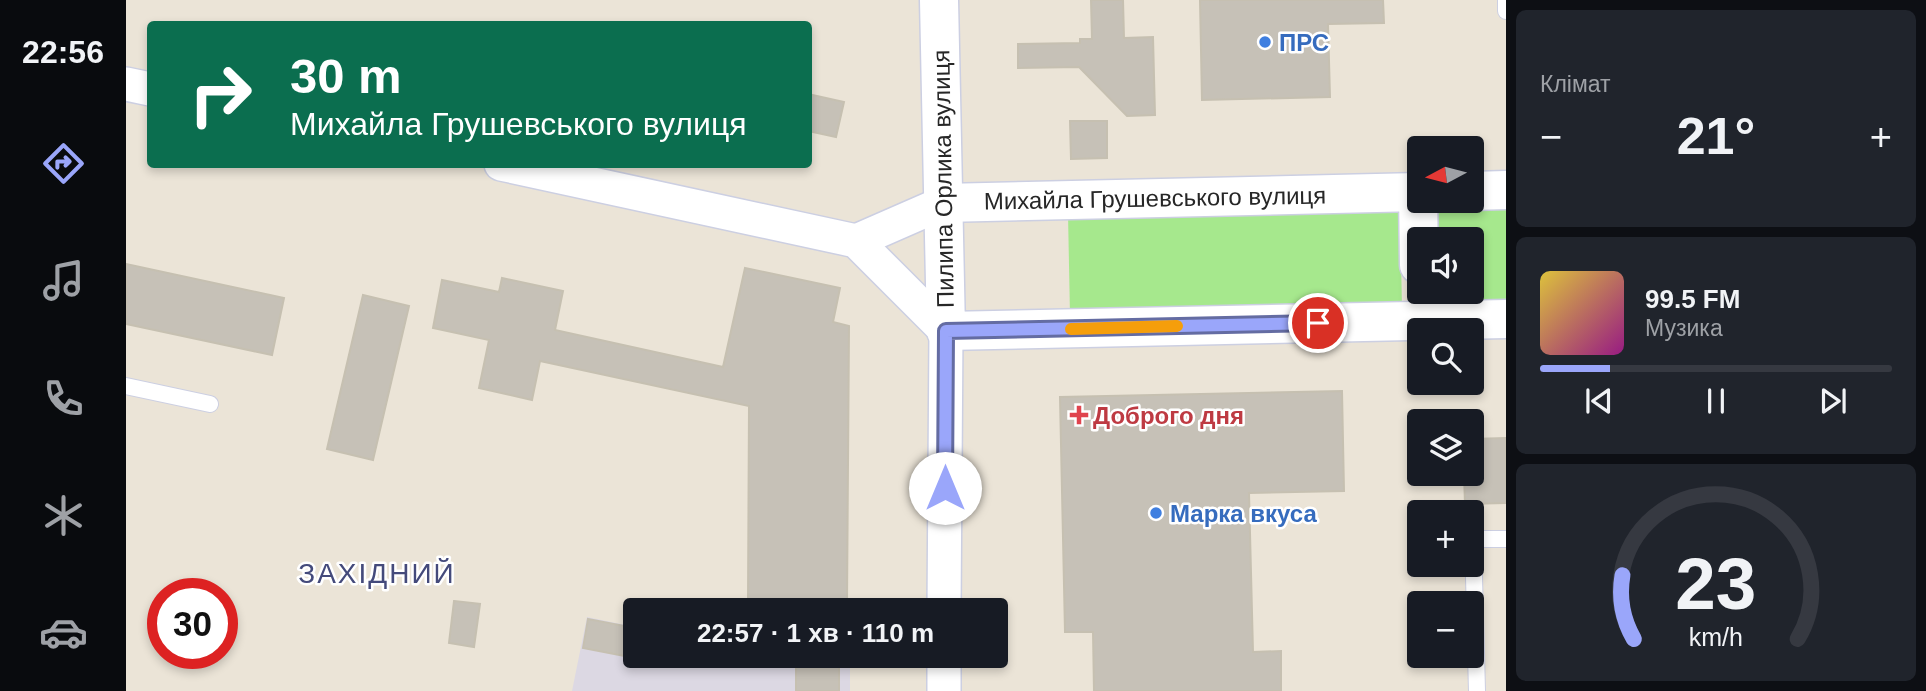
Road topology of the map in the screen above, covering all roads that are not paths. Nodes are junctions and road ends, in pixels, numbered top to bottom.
1 (939, 0) edge
2 (1506, 0) edge
3 (1506, 11) edge
4 (126, 84) edge
5 (147, 88) edge
6 (519, 168) edge
7 (1506, 190) edge
8 (1484, 191) edge
9 (1407, 192) edge
10 (943, 202) junction
11 (856, 241) junction
12 (1420, 307) edge
13 (1506, 319) edge
14 (946, 331) junction
15 (126, 386) edge
16 (210, 404) dead end
17 (1506, 538) edge
18 (944, 598) edge
19 (944, 668) edge
20 (944, 691) edge
21 (1477, 691) edge

1 - 10 street, Пилипа Орлика вулиця
2 - 3 lane
4 - 5 street
6 - 11 street
7 - 8 street
9 - 10 street, Михайла Грушевського вулиця
10 - 11 street, Михайла Грушевського вулиця
10 - 14 street, Пилипа Орлика вулиця
11 - 14 street
12 - 13 street
12 - 14 street
14 - 18 street, Пилипа Орлика вулиця
15 - 16 lane
17 - 21 lane
19 - 20 street

